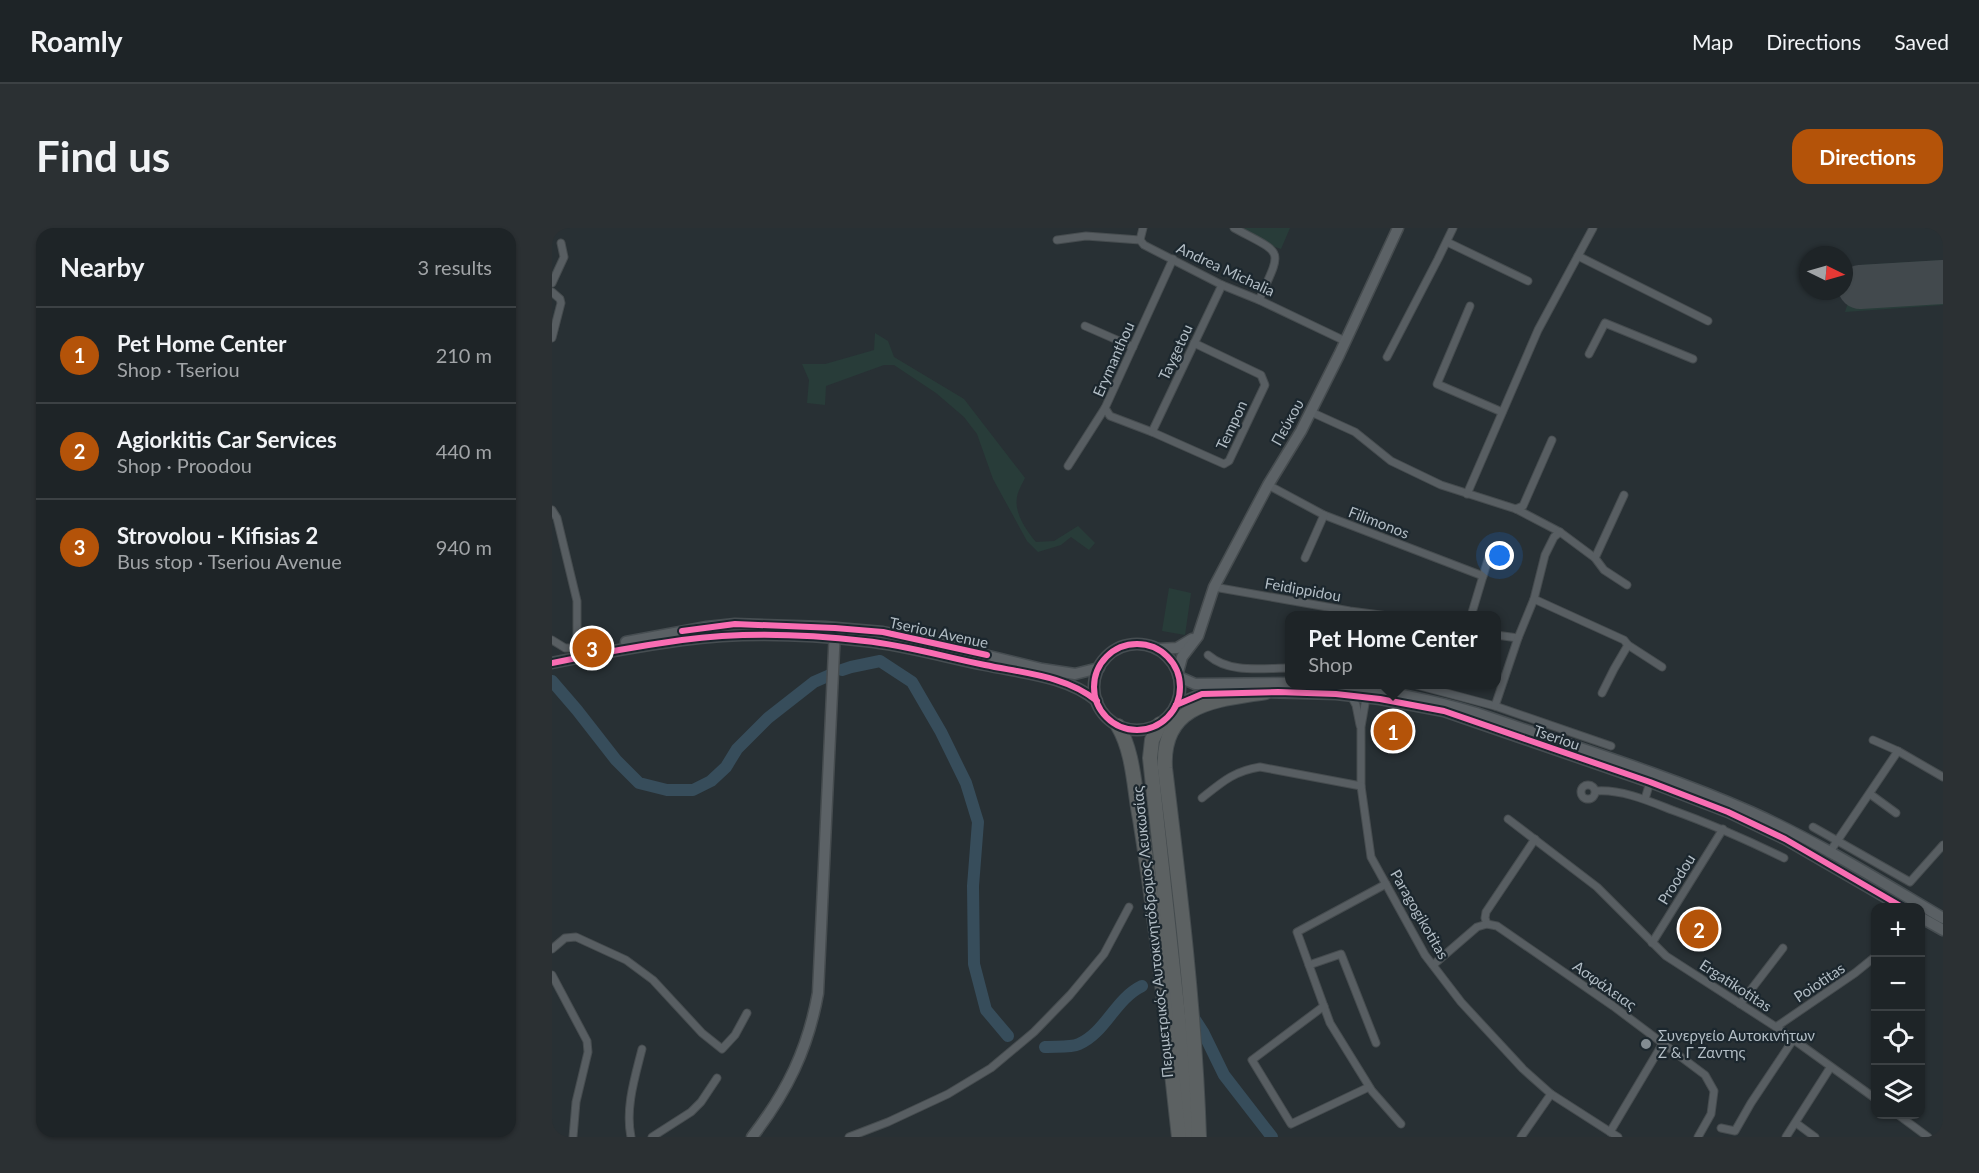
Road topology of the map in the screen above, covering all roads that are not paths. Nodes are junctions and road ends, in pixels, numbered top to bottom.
1 (1143, 228) edge
2 (1234, 228) edge
3 (1398, 228) edge
4 (1453, 228) edge
5 (1593, 228) edge
6 (1057, 240) dead end
7 (1140, 240) junction
8 (1447, 242) junction
9 (561, 243) dead end
10 (1578, 256) junction
11 (1173, 259) junction
12 (1528, 281) dead end
13 (552, 283) edge
14 (1222, 285) junction
15 (552, 292) edge
16 (1259, 300) junction
17 (1470, 306) dead end
18 (1708, 321) dead end
19 (1085, 326) dead end
20 (552, 338) edge
21 (1345, 341) junction
22 (1194, 343) junction
23 (1133, 347) junction
24 (1589, 354) dead end
25 (1387, 357) dead end
26 (1693, 359) dead end
27 (1106, 408) junction
28 (1311, 412) junction
29 (1502, 412) junction
30 (1152, 432) junction
31 (1552, 440) dead end
32 (1068, 466) dead end
33 (1268, 485) junction
34 (1467, 494) junction
35 (1624, 495) dead end
36 (1516, 509) junction
37 (552, 510) edge
38 (1324, 515) junction
39 (1560, 531) junction
40 (1489, 555) dead end
41 (1305, 558) dead end
42 (1595, 558) junction
43 (1484, 576) junction
44 (1627, 585) dead end
45 (1214, 587) junction
46 (1534, 599) junction
47 (1350, 611) edge
48 (1472, 611) edge
49 (1200, 629) junction
50 (835, 633) junction
51 (1501, 636) edge
52 (1518, 638) junction
53 (552, 640) edge
54 (561, 645) junction
55 (1628, 645) junction
56 (552, 646) edge
57 (574, 646) junction
58 (1158, 650) junction
59 (1208, 655) dead end
60 (579, 657) junction
61 (552, 663) edge
62 (1662, 667) dead end
63 (1285, 668) edge
64 (1098, 669) junction
65 (1178, 674) junction
66 (1285, 683) edge
67 (1501, 688) edge
68 (1364, 689) edge
69 (1432, 689) edge
70 (1501, 689) edge
71 (1266, 692) junction
72 (1602, 693) dead end
73 (1350, 696) junction
74 (1366, 698) junction
75 (1097, 701) junction
76 (1176, 705) junction
77 (1495, 706) junction
78 (1160, 724) junction
79 (1118, 726) junction
80 (1361, 727) junction
81 (1873, 740) dead end
82 (1611, 746) dead end
83 (1898, 751) junction
84 (1943, 777) edge
85 (1650, 782) junction
86 (1362, 786) junction
87 (1596, 791) dead end
88 (1870, 794) junction
89 (1202, 798) dead end
90 (1646, 800) junction
91 (1896, 813) dead end
92 (1508, 819) dead end
93 (1813, 827) dead end
94 (1724, 829) junction
95 (1535, 839) junction
96 (1785, 839) junction
97 (1838, 841) junction
98 (1943, 845) edge
99 (1826, 856) junction
100 (1910, 882) junction
101 (1386, 884) junction
102 (1900, 892) junction
103 (1896, 903) edge
104 (1129, 907) dead end
105 (1943, 918) edge
106 (1925, 920) edge
107 (1487, 924) junction
108 (1943, 930) edge
109 (1652, 943) junction
110 (1783, 948) dead end
111 (552, 949) edge
112 (1874, 957) edge
113 (1433, 965) junction
114 (1309, 966) junction
115 (552, 975) edge
116 (1740, 1004) junction
117 (1324, 1006) junction
118 (747, 1012) dead end
119 (1776, 1027) junction
120 (1793, 1040) junction
121 (1376, 1043) dead end
122 (1663, 1044) junction
123 (642, 1049) dead end
124 (1830, 1068) junction
125 (717, 1078) dead end
126 (1370, 1087) junction
127 (1551, 1094) junction
128 (1871, 1096) edge
129 (1904, 1119) edge
130 (1796, 1123) junction
131 (1401, 1124) dead end
132 (1721, 1128) dead end
133 (1610, 1132) junction
134 (573, 1137) edge
135 (631, 1137) edge
136 (652, 1137) edge
137 (753, 1137) edge
138 (849, 1137) edge
139 (1179, 1137) edge
140 (1191, 1137) edge
141 (1199, 1137) edge
142 (1521, 1137) edge
143 (1618, 1137) edge
144 (1698, 1137) edge
145 (1786, 1137) edge
146 (1815, 1137) edge
147 (1928, 1137) edge

1 - 7 street
2 - 16 street
3 - 21 main road, Πεύκου
4 - 8 street
5 - 10 street
6 - 7 street, Andrea Michalia
7 - 11 street, Andrea Michalia
8 - 12 street
8 - 25 street
9 - 13 street
10 - 18 street
10 - 29 street
11 - 14 street, Andrea Michalia
11 - 23 street, Erymanthou
14 - 16 street, Andrea Michalia
14 - 22 street, Taygetou
15 - 20 street
16 - 21 street, Andrea Michalia
17 - 29 street
19 - 23 street
21 - 28 main road, Πεύκου
22 - 30 street, Taygetou
22 - 30 street, Tempon
23 - 27 street, Erymanthou
24 - 26 street
27 - 30 street, Tempon
27 - 32 street, Erymanthou
28 - 33 main road, Πεύκου
28 - 34 street
29 - 34 street
31 - 36 street
33 - 38 street, Filimonos
33 - 45 main road, Πεύκου
34 - 36 street
35 - 42 street
36 - 39 street
37 - 57 street
38 - 41 street
38 - 43 street, Filimonos
39 - 42 street
39 - 46 street
40 - 43 street
42 - 44 street
43 - 48 street
45 - 47 street, Feidippidou
45 - 49 main road, Πεύκου
46 - 52 street
46 - 55 street
49 - 58 main road
49 - 65 main road, Πεύκου
50 - 60 main road, Tseriou Avenue
50 - 60 main road, Tseriou Avenue
50 - 64 main road, Tseriou Avenue
50 - 75 main road, Tseriou Avenue
50 - 137 main road
51 - 52 street
52 - 67 street
53 - 54 street
54 - 56 street
54 - 57 street
55 - 62 street
55 - 72 street
57 - 60 street
58 - 64 main road
58 - 65 main road
59 - 63 street
60 - 61 main road, Tseriou Avenue
64 - 75 main road
65 - 66 main road
65 - 76 main road
68 - 99 main road, Tseriou
69 - 77 street
70 - 77 street
71 - 73 main road, Tseriou
71 - 76 main road, Tseriou
71 - 141 highway
73 - 74 main road, Tseriou
73 - 80 street
74 - 80 street, Paragogikotitas
74 - 85 main road, Tseriou
75 - 79 main road
76 - 78 main road
77 - 82 street
78 - 79 main road
78 - 140 highway, Περιμετρικός Αυτοκινητόδρομος Λευκωσίας
79 - 139 highway, Περιμετρικός Αυτοκινητόδρομος Λευκωσίας
80 - 86 street, Paragogikotitas
81 - 83 street
83 - 84 street
83 - 88 street
85 - 90 street
85 - 96 main road, Tseriou
86 - 89 street
86 - 101 street, Paragogikotitas
87 - 90 street
88 - 91 street
88 - 97 street
90 - 94 street
92 - 95 street, Ergatikotitas
93 - 97 street
94 - 96 street
94 - 109 street, Proodou
95 - 107 street
95 - 109 street, Ergatikotitas
96 - 99 main road, Tseriou
97 - 99 street
97 - 100 street
98 - 100 street
99 - 102 main road, Tseriou
99 - 103 main road, Tseriou
100 - 102 street
101 - 113 street, Paragogikotitas
101 - 114 street
102 - 105 main road, Tseriou
104 - 138 street
106 - 108 main road
107 - 113 street
107 - 122 street, Ασφάλειας
109 - 116 street, Ergatikotitas
110 - 116 street
111 - 118 street
112 - 119 street, Poiotitas
113 - 127 street, Paragogikotitas
114 - 117 street
114 - 121 street
115 - 134 street
116 - 119 street, Ergatikotitas
117 - 126 street
117 - 126 street
119 - 120 street, Ergatikotitas
120 - 124 street, Ergatikotitas
120 - 132 street
122 - 133 street
122 - 144 street, Ασφάλειας
123 - 135 street
124 - 128 street, Ergatikotitas
124 - 130 street
125 - 136 street
126 - 131 street
127 - 133 street, Paragogikotitas
127 - 142 street
129 - 147 street
130 - 145 street
130 - 146 street
133 - 143 street, Paragogikotitas

